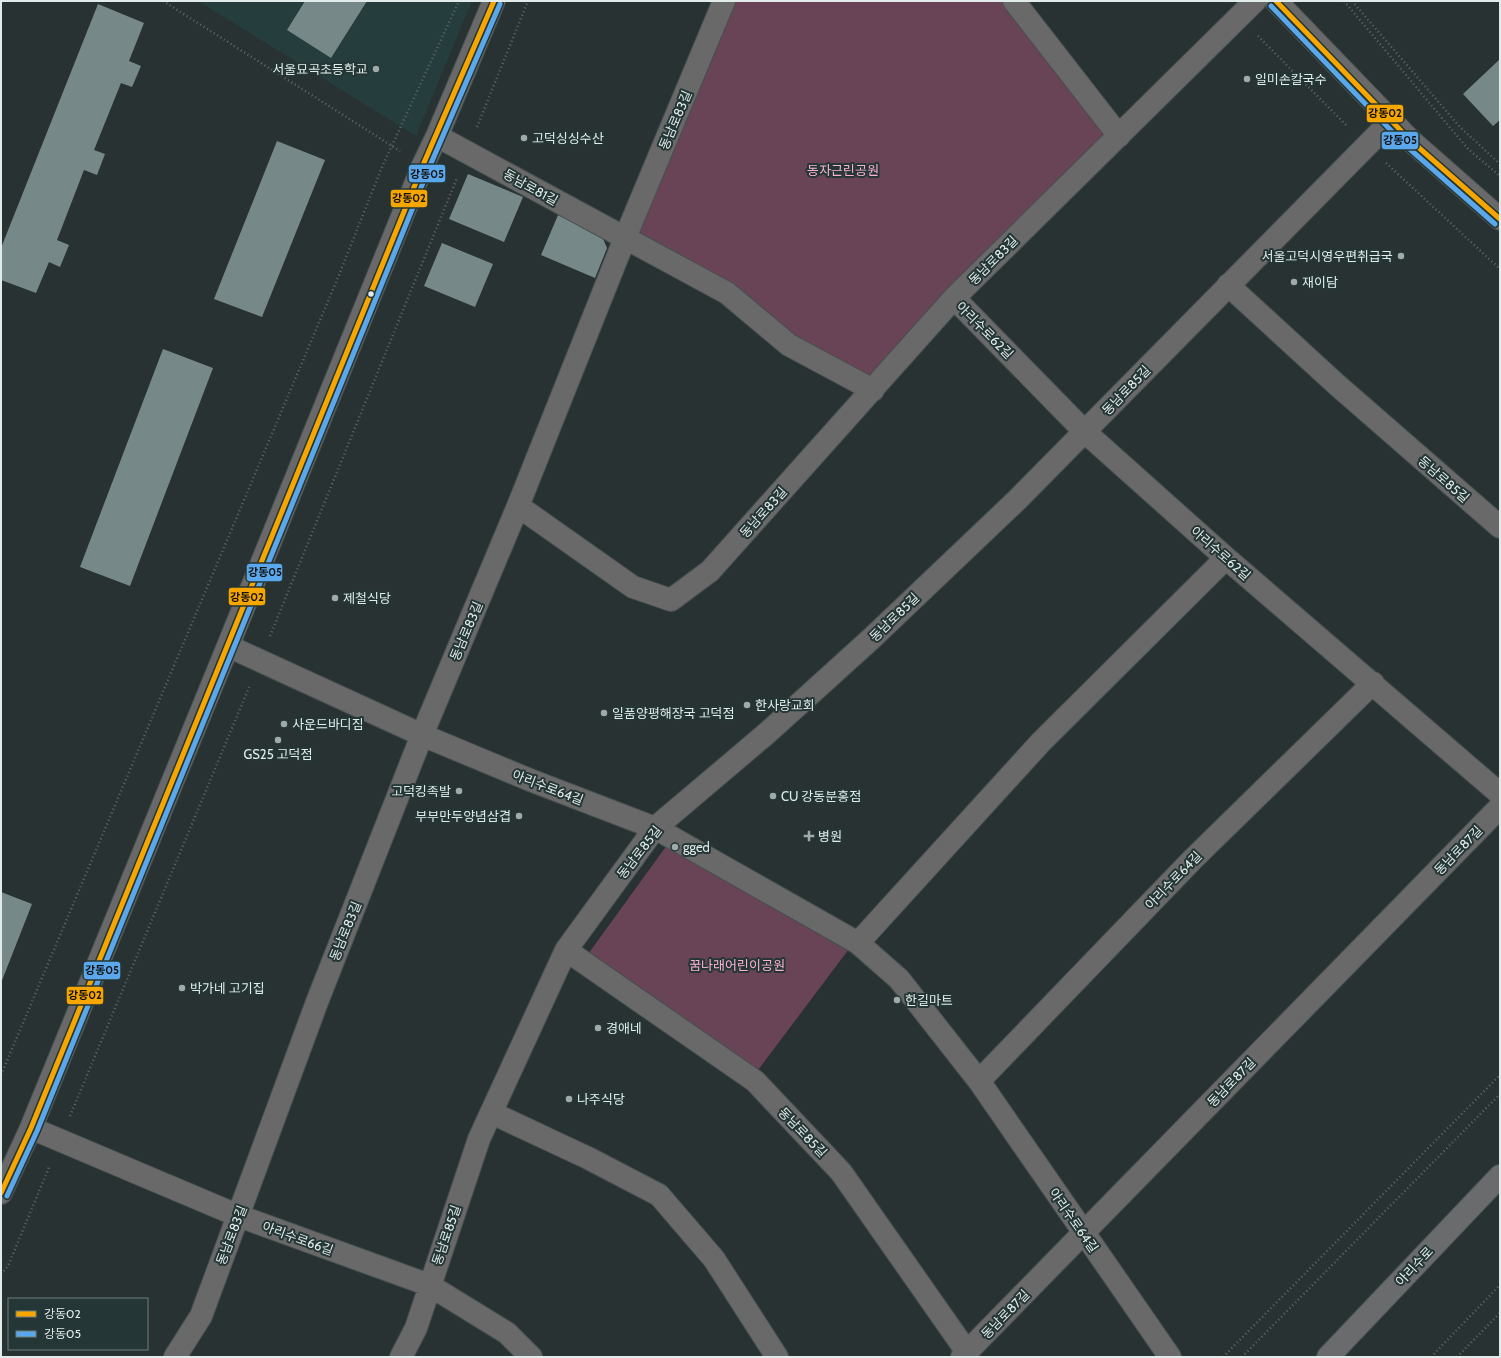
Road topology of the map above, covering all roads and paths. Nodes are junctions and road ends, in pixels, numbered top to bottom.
1 (163, 1) edge
2 (458, 1) edge
3 (494, 1) edge
4 (724, 1) edge
5 (1014, 1) edge
6 (1255, 1) edge
7 (1276, 1) edge
8 (1344, 1) edge
9 (1352, 1) edge
10 (1391, 121) junction
11 (437, 136) junction
12 (1119, 136) junction
13 (392, 146) junction
14 (1500, 164) edge
15 (422, 165) junction
16 (1500, 176) edge
17 (1500, 219) edge
18 (625, 238) junction
19 (1228, 285) junction
20 (954, 298) junction
21 (873, 390) junction
22 (1085, 432) junction
23 (518, 506) junction
24 (1500, 527) edge
25 (1226, 558) junction
26 (228, 646) junction
27 (1373, 683) junction
28 (422, 735) junction
29 (1500, 794) edge
30 (1500, 807) edge
31 (655, 828) junction
32 (858, 943) junction
33 (566, 950) junction
34 (1, 1075) edge
35 (1500, 1075) edge
36 (979, 1081) junction
37 (1500, 1094) edge
38 (492, 1113) junction
39 (31, 1128) junction
40 (1500, 1176) edge
41 (1, 1193) edge
42 (239, 1216) junction
43 (1083, 1234) junction
44 (429, 1285) junction
45 (1500, 1285) edge
46 (1500, 1314) edge
47 (965, 1354) edge
48 (175, 1357) edge
49 (401, 1357) edge
50 (531, 1357) edge
51 (777, 1357) edge
52 (1170, 1357) edge
53 (1223, 1357) edge
54 (1242, 1357) edge
55 (1328, 1357) edge
56 (1431, 1357) edge
57 (1457, 1357) edge

1 - 13 path
2 - 13 path
3 - 11 street
4 - 18 street, 동남로83길
5 - 12 street
6 - 12 street, 동남로83길
7 - 10 street
8 - 16 path
9 - 14 path
10 - 17 street
10 - 19 street, 동남로85길
11 - 15 street
11 - 18 street, 동남로81길
12 - 20 street, 동남로83길
13 - 15 path
13 - 34 path
15 - 26 street
18 - 21 street
18 - 23 street, 동남로83길
19 - 22 street, 동남로85길
19 - 24 street, 동남로85길
20 - 21 street, 동남로83길
20 - 22 street, 아리수로62길
21 - 23 street, 동남로83길
22 - 25 street, 아리수로62길
22 - 31 street, 동남로85길
23 - 28 street, 동남로83길
25 - 27 street, 아리수로62길
25 - 32 street
26 - 28 street, 아리수로64길
26 - 39 street
27 - 29 street, 아리수로62길
27 - 36 street, 아리수로64길
28 - 31 street, 아리수로64길
28 - 42 street, 동남로83길
30 - 43 street, 동남로87길
31 - 32 street, 아리수로64길
31 - 33 street, 동남로85길
32 - 36 street, 아리수로64길
33 - 38 street, 동남로85길
33 - 47 street, 동남로85길
35 - 53 path
36 - 43 street, 아리수로64길
37 - 54 path
38 - 44 street, 동남로85길
38 - 51 street
39 - 41 street
39 - 42 street, 아리수로66길
40 - 55 main road, 아리수로
42 - 44 street, 아리수로66길
42 - 48 street, 동남로83길
43 - 47 street, 동남로87길
43 - 52 street, 아리수로64길
44 - 49 street, 동남로85길
44 - 50 street, 아리수로66길
45 - 56 path
46 - 57 path

